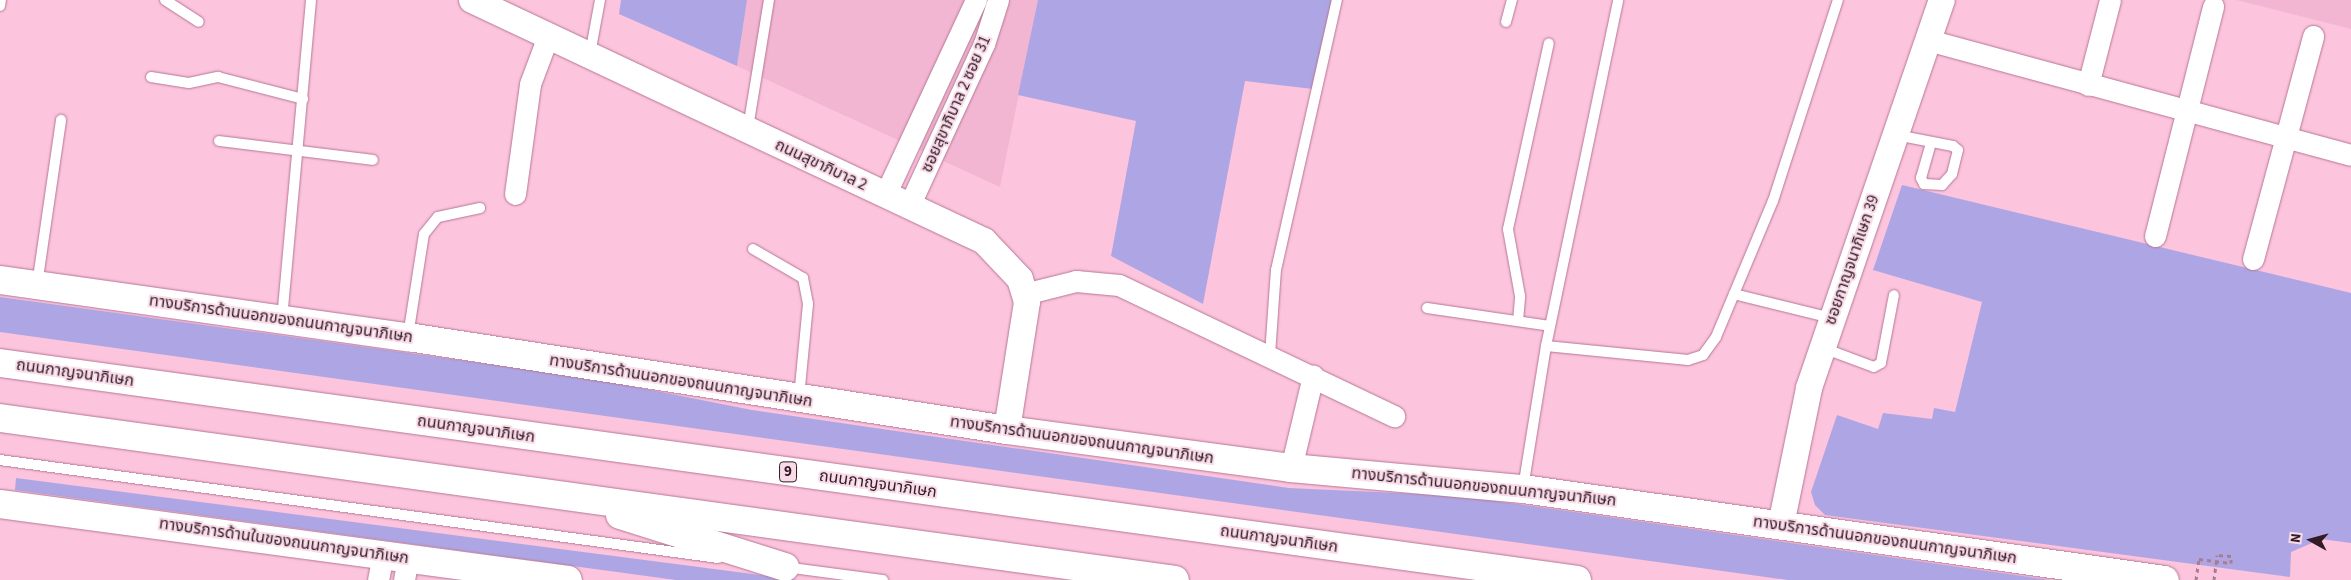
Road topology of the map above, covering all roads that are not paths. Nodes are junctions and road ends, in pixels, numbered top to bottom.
1 (1, 0) edge
2 (166, 0) edge
3 (311, 0) edge
4 (600, 0) edge
5 (768, 0) edge
6 (976, 0) edge
7 (998, 0) edge
8 (1337, 0) edge
9 (1512, 0) edge
10 (1618, 0) edge
11 (1838, 0) edge
12 (1942, 0) edge
13 (2110, 0) edge
14 (477, 1) edge
15 (0, 6) edge
16 (2213, 6) dead end
17 (199, 22) dead end
18 (1506, 22) dead end
19 (548, 36) junction
20 (2313, 36) dead end
21 (1928, 40) junction
22 (1549, 43) dead end
23 (590, 56) junction
24 (948, 59) junction
25 (972, 70) junction
26 (151, 77) dead end
27 (2088, 85) junction
28 (303, 99) junction
29 (2186, 113) junction
30 (61, 120) dead end
31 (747, 132) junction
32 (1894, 135) junction
33 (2286, 139) junction
34 (219, 141) dead end
35 (1932, 142) junction
36 (300, 151) junction
37 (2351, 155) edge
38 (374, 160) dead end
39 (515, 194) dead end
40 (885, 194) junction
41 (909, 206) junction
42 (480, 208) dead end
43 (2155, 236) dead end
44 (753, 249) dead end
45 (2254, 259) dead end
46 (0, 280) edge
47 (37, 286) junction
48 (1024, 294) junction
49 (1734, 294) junction
50 (1894, 296) dead end
51 (1427, 308) dead end
52 (1832, 318) junction
53 (282, 320) junction
54 (1518, 321) junction
55 (1550, 326) junction
56 (408, 337) junction
57 (1546, 346) junction
58 (1822, 348) junction
59 (1270, 355) junction
60 (0, 363) edge
61 (1313, 376) junction
62 (799, 400) junction
63 (1394, 416) dead end
64 (0, 418) edge
65 (1007, 430) junction
66 (0, 460) edge
67 (1291, 468) junction
68 (1523, 489) junction
69 (544, 491) junction
70 (0, 504) edge
71 (1781, 525) junction
72 (786, 567) junction
73 (393, 568) edge
74 (433, 570) edge
75 (568, 580) edge
76 (883, 580) edge
77 (1175, 580) edge
78 (1577, 580) edge
79 (2166, 580) edge

1 - 15 lane
2 - 17 lane
3 - 28 lane
4 - 23 lane
5 - 31 lane
6 - 24 street, ซอยสุขาภิบาล 2 ซอย 31
7 - 25 street, ซอยสุขาภิบาล 2 ซอย 31
8 - 59 lane
9 - 18 lane
10 - 55 lane
11 - 49 lane
12 - 21 street, ซอยกาญจนาภิเษก 39
13 - 27 street
14 - 19 street, ถนนสุขาภิบาล 2
16 - 29 street
19 - 23 street, ถนนสุขาภิบาล 2
19 - 39 street
20 - 33 street
21 - 27 street
21 - 32 street, ซอยกาญจนาภิเษก 39
22 - 54 lane
23 - 31 street, ถนนสุขาภิบาล 2
24 - 25 street
24 - 40 street, ซอยสุขาภิบาล 2 ซอย 31
25 - 41 street, ซอยสุขาภิบาล 2 ซอย 31
26 - 28 lane
27 - 29 street
28 - 36 lane
29 - 33 street
29 - 43 street
30 - 47 lane
31 - 40 street, ถนนสุขาภิบาล 2
32 - 35 lane
32 - 52 street, ซอยกาญจนาภิเษก 39
33 - 37 street
33 - 45 street
34 - 36 lane
35 - 35 lane
36 - 38 lane
36 - 53 lane
40 - 41 street, ถนนสุขาภิบาล 2
41 - 48 street, ถนนสุขาภิบาล 2
42 - 56 lane
44 - 62 lane
46 - 47 main road, ทางบริการด้านนอกของถนนกาญจนาภิเษก
47 - 53 main road, ทางบริการด้านนอกของถนนกาญจนาภิเษก
48 - 59 street
48 - 65 street, ถนนสุขาภิบาล 2
49 - 52 lane
49 - 57 lane
50 - 58 lane
51 - 54 lane
52 - 58 street, ซอยกาญจนาภิเษก 39
53 - 56 main road, ทางบริการด้านนอกของถนนกาญจนาภิเษก
54 - 55 lane
55 - 57 lane
56 - 62 main road, ทางบริการด้านนอกของถนนกาญจนาภิเษก
57 - 68 lane
58 - 71 street, ซอยกาญจนาภิเษก 39
59 - 61 street
60 - 78 main road, ถนนกาญจนาภิเษก / 9
61 - 63 street
61 - 67 street
62 - 65 main road, ทางบริการด้านนอกของถนนกาญจนาภิเษก
64 - 69 main road
65 - 67 main road, ทางบริการด้านนอกของถนนกาญจนาภิเษก
66 - 72 lane
67 - 68 main road, ทางบริการด้านนอกของถนนกาญจนาภิเษก
68 - 71 main road, ทางบริการด้านนอกของถนนกาญจนาภิเษก
69 - 72 main road
69 - 77 main road
70 - 73 main road, ทางบริการด้านในของถนนกาญจนาภิเษก
71 - 79 main road, ทางบริการด้านนอกของถนนกาญจนาภิเษก
72 - 76 lane
73 - 74 main road, ทางบริการด้านในของถนนกาญจนาภิเษก
74 - 75 main road, ทางบริการด้านในของถนนกาญจนาภิเษก

